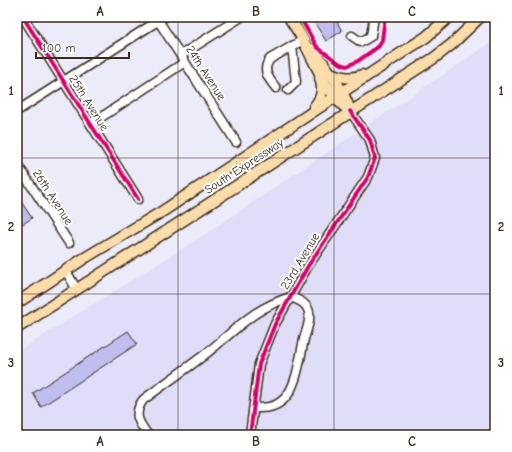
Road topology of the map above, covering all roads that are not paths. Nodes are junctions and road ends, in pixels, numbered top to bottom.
1 (22, 17) edge
2 (241, 17) edge
3 (289, 17) edge
4 (374, 17) edge
5 (449, 17) edge
6 (480, 17) edge
7 (159, 18) edge
8 (352, 36) dead end
9 (304, 42) junction
10 (292, 46) junction
11 (183, 59) junction
12 (317, 69) junction
13 (377, 69) junction
14 (328, 72) junction
15 (63, 81) junction
16 (276, 88) dead end
17 (288, 90) dead end
18 (338, 94) junction
19 (17, 111) edge
20 (350, 111) junction
21 (307, 115) junction
22 (91, 124) junction
23 (236, 142) dead end
24 (17, 164) edge
25 (138, 199) dead end
26 (69, 243) dead end
27 (66, 271) junction
28 (77, 290) junction
29 (290, 297) junction
30 (17, 303) edge
31 (17, 328) edge
32 (254, 408) junction
33 (148, 435) edge
34 (250, 435) edge

1 - 15 street, 25th Avenue
2 - 11 street
3 - 9 main road, 23rd Avenue
4 - 8 street
5 - 13 main road, South Expressway
6 - 20 main road, South Expressway
7 - 11 street, 24th Avenue
7 - 15 street
9 - 10 street
9 - 12 main road, 23rd Avenue
9 - 14 main road, 23rd Avenue
10 - 16 street
10 - 17 street
11 - 22 street
11 - 23 street, 24th Avenue
12 - 18 main road, 23rd Avenue
12 - 21 main road
13 - 14 main road
13 - 18 main road, South Expressway
14 - 18 main road, 23rd Avenue
15 - 19 street
15 - 22 street, 25th Avenue
18 - 20 main road, 23rd Avenue
18 - 21 main road, South Expressway
20 - 28 main road, South Expressway
20 - 29 street, 23rd Avenue
21 - 27 main road, South Expressway
22 - 25 street, 25th Avenue
24 - 26 street, 26th Avenue
27 - 28 street
27 - 30 main road, South Expressway
28 - 31 main road, South Expressway
29 - 32 street, 23rd Avenue
29 - 32 street
29 - 33 street
32 - 34 street, 23rd Avenue

